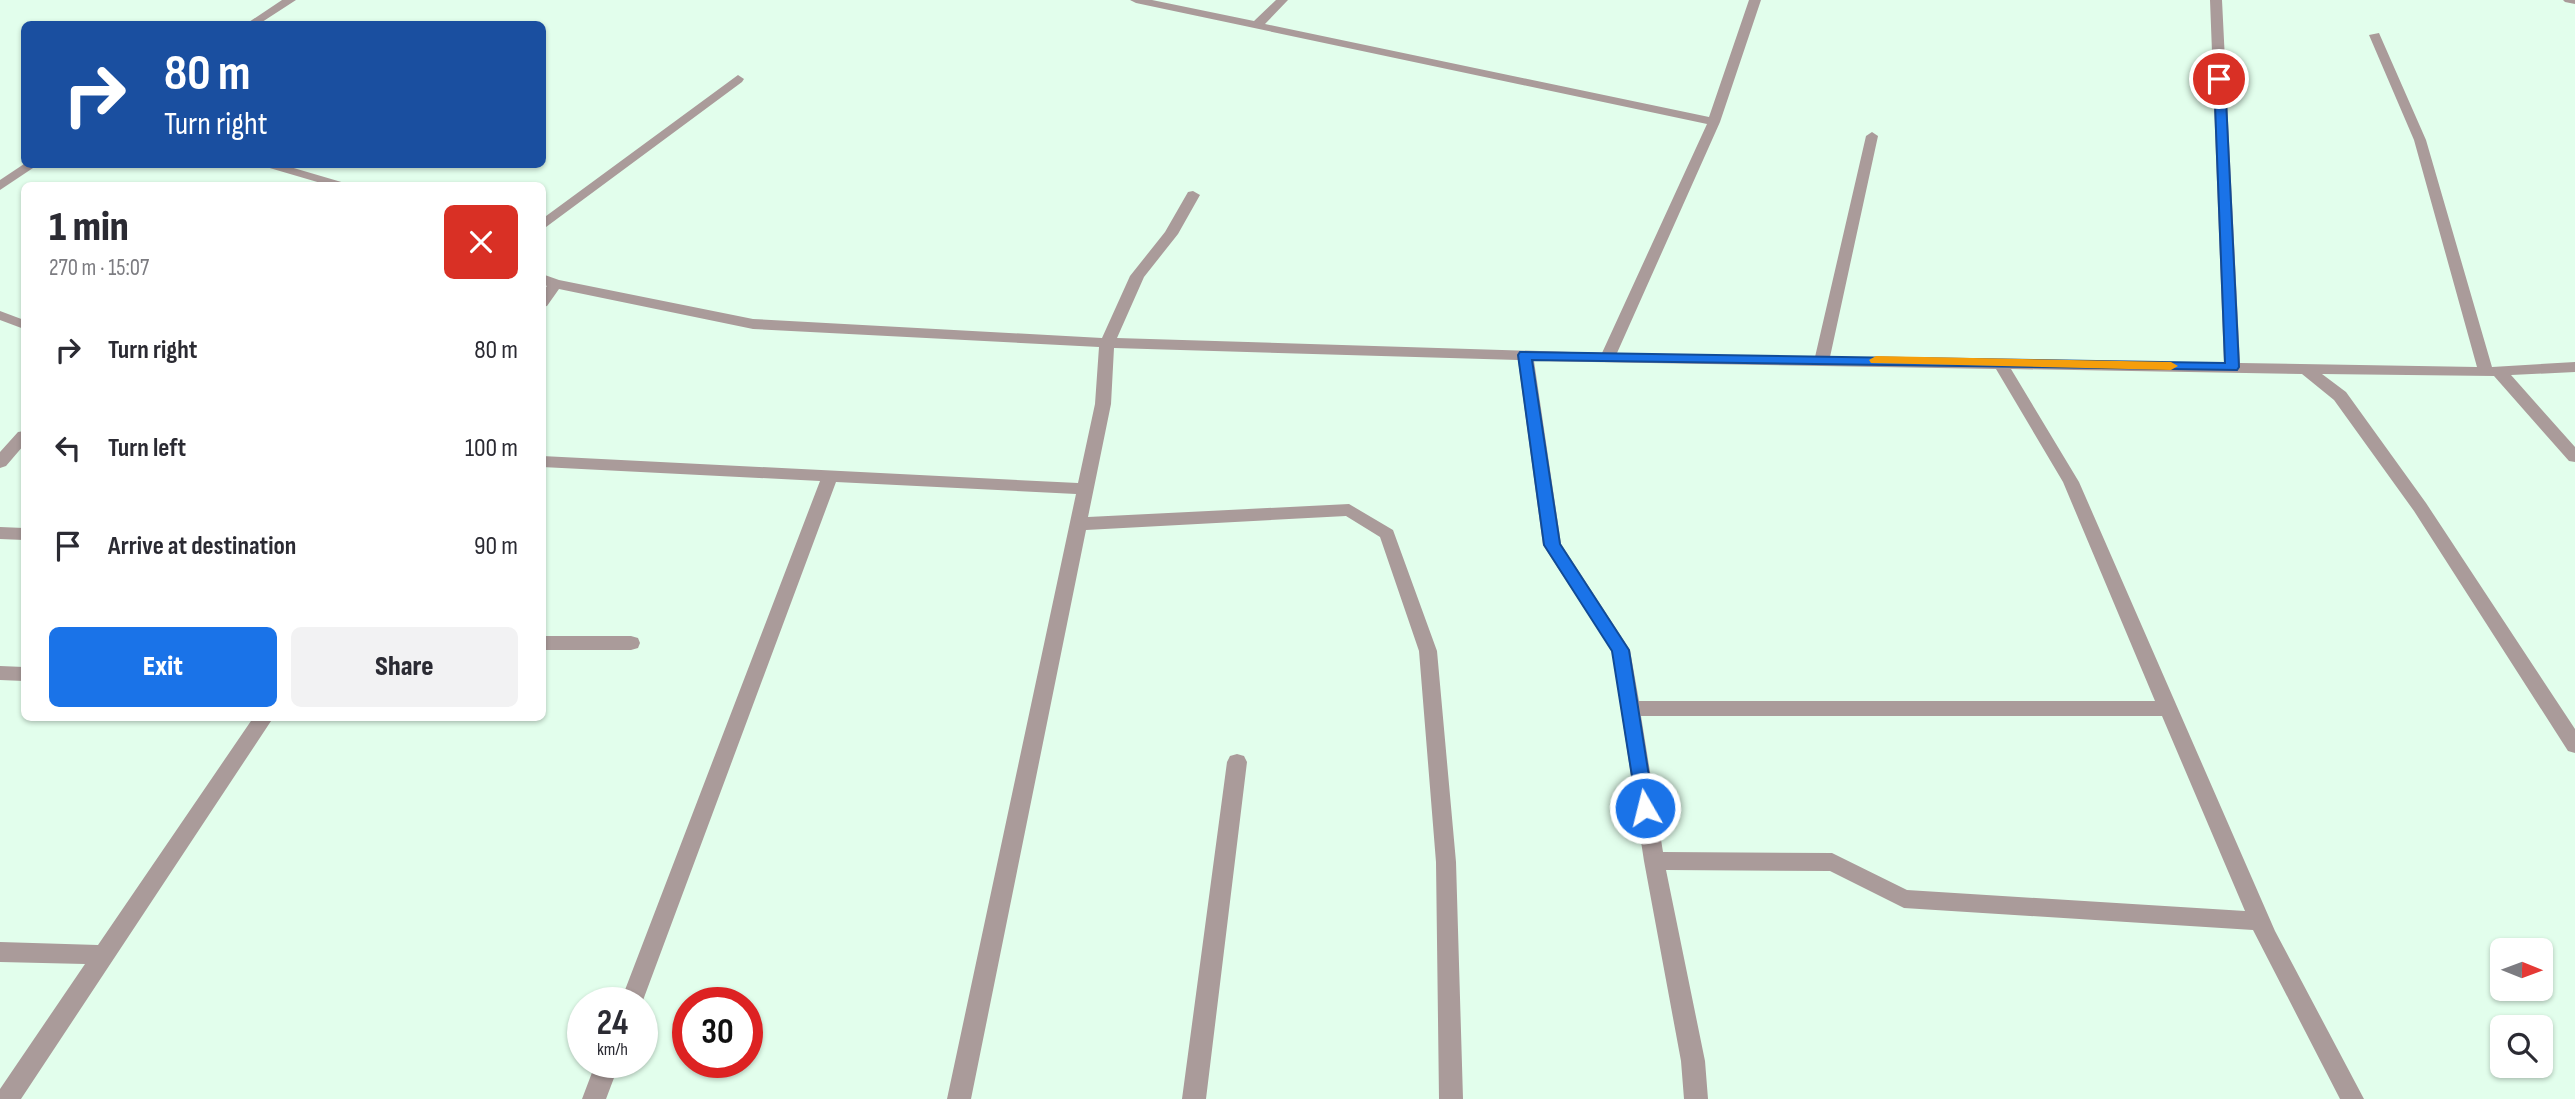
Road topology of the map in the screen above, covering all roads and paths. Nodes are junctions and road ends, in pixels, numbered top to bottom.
1 (290, 0) edge
2 (1136, 0) edge
3 (1282, 0) edge
4 (1755, 0) edge
5 (2216, 0) edge
6 (2569, 0) edge
7 (2575, 1) edge
8 (257, 21) edge
9 (1257, 25) junction
10 (2375, 35) dead end
11 (738, 79) dead end
12 (1714, 122) junction
13 (1872, 136) dead end
14 (27, 168) edge
15 (278, 168) edge
16 (333, 182) edge
17 (0, 186) edge
18 (1193, 195) dead end
19 (546, 223) edge
20 (549, 281) edge
21 (0, 315) edge
22 (21, 324) edge
23 (1107, 343) junction
24 (1525, 355) junction
25 (1607, 358) junction
26 (1822, 359) junction
27 (2000, 363) junction
28 (2232, 367) junction
29 (2575, 368) edge
30 (2306, 369) junction
31 (2492, 372) junction
32 (21, 439) edge
33 (2575, 457) edge
34 (546, 461) edge
35 (0, 462) edge
36 (830, 476) junction
37 (1086, 489) junction
38 (1078, 524) junction
39 (0, 533) edge
40 (21, 534) edge
41 (546, 643) edge
42 (631, 643) dead end
43 (0, 673) edge
44 (21, 674) edge
45 (2168, 708) junction
46 (1630, 709) junction
47 (261, 721) edge
48 (2575, 745) edge
49 (1237, 762) dead end
50 (1654, 861) junction
51 (2261, 921) junction
52 (0, 952) edge
53 (103, 956) junction
54 (637, 987) edge
55 (602, 1078) edge
56 (7, 1099) edge
57 (594, 1099) edge
58 (959, 1099) edge
59 (1194, 1099) edge
60 (1451, 1099) edge
61 (1696, 1099) edge
62 (2352, 1099) edge

1 - 8 street
2 - 9 street
3 - 9 street
4 - 12 street
5 - 28 street
6 - 7 street
9 - 12 street
10 - 31 street
11 - 19 street
12 - 25 street
13 - 26 street
14 - 17 street
15 - 16 street
18 - 23 street
20 - 23 street
21 - 22 street
23 - 24 street
23 - 37 street
24 - 25 street
24 - 46 street
25 - 26 street
26 - 27 street
27 - 28 street
27 - 45 street
28 - 30 street
29 - 31 street
30 - 31 street
30 - 48 street
31 - 33 street
32 - 35 street
34 - 36 street
36 - 37 street
36 - 54 street
37 - 38 street
38 - 58 street
38 - 60 street
39 - 40 street
41 - 42 street
43 - 44 street
45 - 46 street
45 - 51 street
46 - 50 street
47 - 53 street
49 - 59 street
50 - 51 street
50 - 61 street
51 - 62 street
52 - 53 street
53 - 56 street
55 - 57 street

